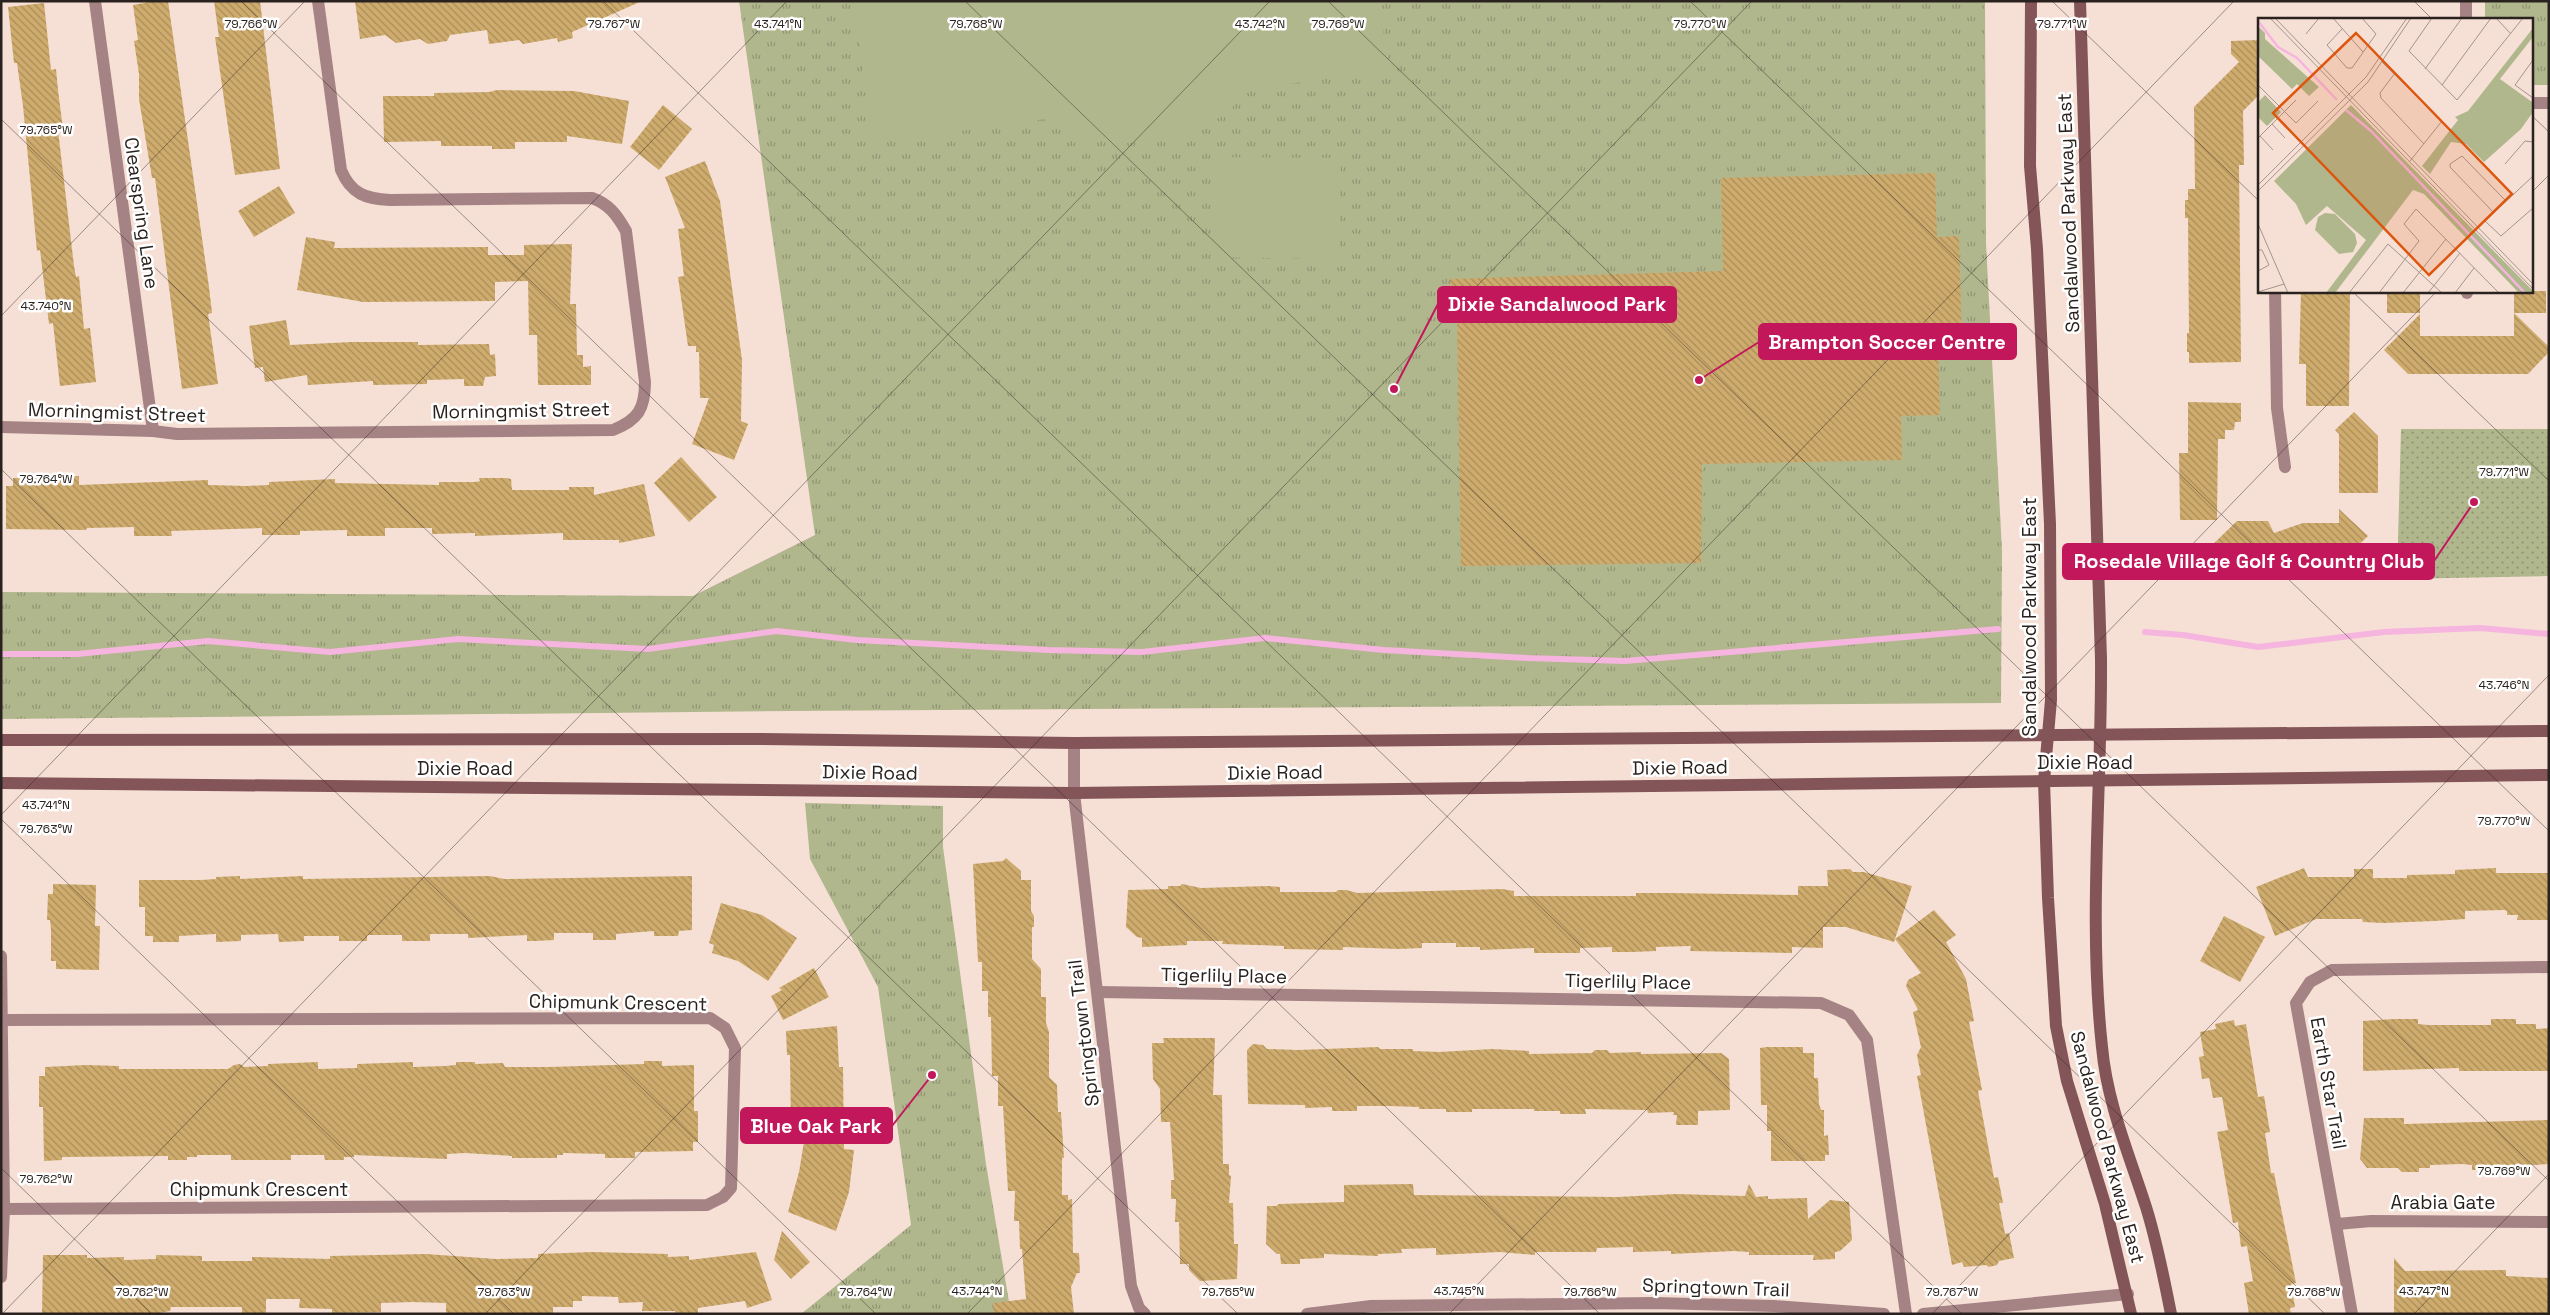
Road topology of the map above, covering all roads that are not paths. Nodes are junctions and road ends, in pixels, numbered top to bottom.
1 (95, 1) edge
2 (318, 1) edge
3 (2030, 1) edge
4 (2080, 1) edge
5 (2466, 1) edge
6 (2466, 18) edge
7 (2532, 103) edge
8 (2549, 103) edge
9 (2275, 292) edge
10 (1, 427) edge
11 (153, 430) junction
12 (2284, 467) dead end
13 (2549, 731) edge
14 (2047, 735) junction
15 (2101, 735) junction
16 (1, 740) edge
17 (1074, 743) junction
18 (2549, 775) edge
19 (2098, 780) junction
20 (2044, 781) junction
21 (1, 784) edge
22 (1074, 793) junction
23 (1, 956) edge
24 (2549, 967) edge
25 (1098, 992) junction
26 (3, 1020) junction
27 (4, 1210) junction
28 (2549, 1222) edge
29 (2337, 1224) junction
30 (1, 1277) edge
31 (2128, 1294) junction
32 (1144, 1314) edge
33 (1306, 1314) edge
34 (1884, 1314) edge
35 (1906, 1314) edge
36 (1923, 1314) edge
37 (2131, 1314) edge
38 (2170, 1314) edge
39 (2352, 1314) edge

1 - 11 street, Clearspring Lane
2 - 11 street, Morningmist Street
3 - 14 main road, Sandalwood Parkway East
4 - 15 main road, Sandalwood Parkway East
5 - 6 street
7 - 8 street
9 - 12 street
10 - 11 street, Morningmist Street
13 - 15 main road, Dixie Road
14 - 15 main road, Dixie Road
14 - 17 main road, Dixie Road
14 - 20 main road, Sandalwood Parkway East
15 - 19 main road, Sandalwood Parkway East
16 - 17 main road, Dixie Road
17 - 22 street, Springtown Trail
18 - 19 main road, Dixie Road
19 - 20 main road, Dixie Road
19 - 38 main road, Sandalwood Parkway East
20 - 22 main road, Dixie Road
20 - 31 main road, Sandalwood Parkway East
21 - 22 main road, Dixie Road
22 - 25 street, Springtown Trail
23 - 26 street
24 - 29 street, Earth Star Trail
25 - 32 street, Springtown Trail
25 - 35 street, Tigerlily Place
26 - 27 street
26 - 27 street, Chipmunk Crescent
27 - 30 street
28 - 29 street, Arabia Gate
29 - 39 street, Earth Star Trail
31 - 36 street
31 - 37 main road, Sandalwood Parkway East
33 - 34 street, Springtown Trail

